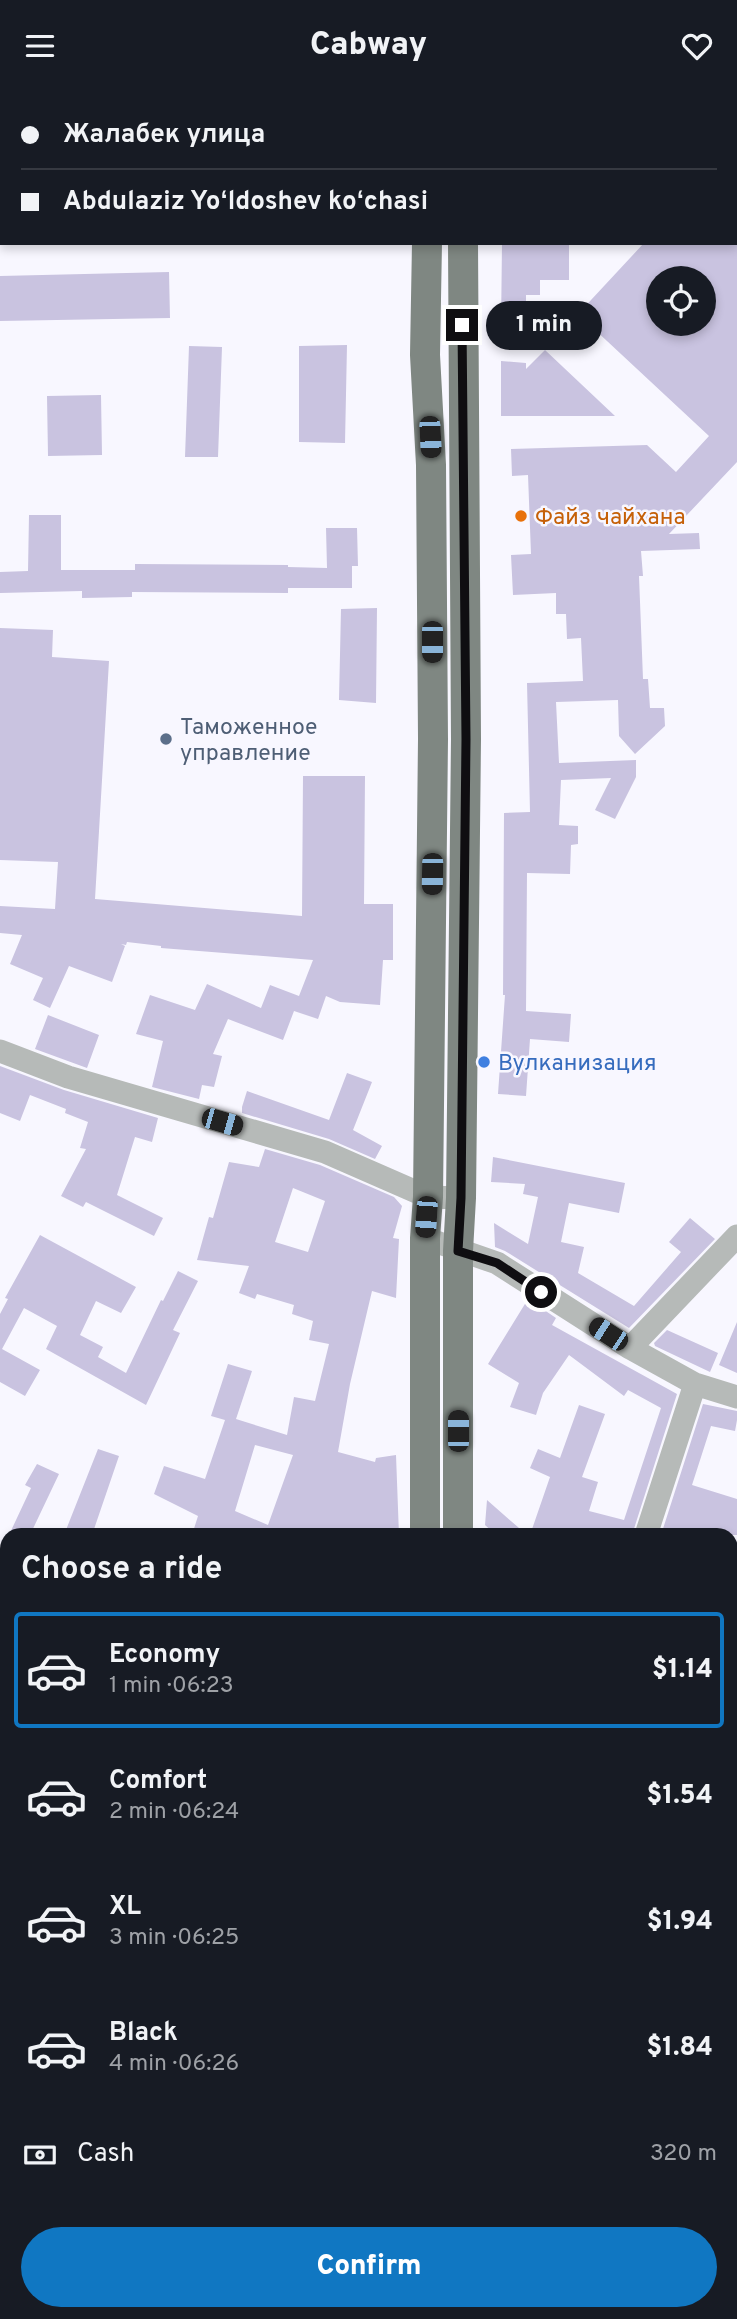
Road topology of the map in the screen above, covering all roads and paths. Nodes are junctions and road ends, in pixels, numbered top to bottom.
1 (427, 245) edge
2 (463, 245) edge
3 (0, 1051) edge
4 (428, 1197) junction
5 (461, 1198) junction
6 (737, 1236) edge
7 (425, 1238) junction
8 (458, 1251) junction
9 (630, 1349) junction
10 (695, 1384) junction
11 (737, 1397) edge
12 (425, 1528) edge
13 (458, 1528) edge
14 (648, 1528) edge

1 - 4 main road
2 - 5 main road
3 - 4 street
4 - 5 street
4 - 7 main road
5 - 8 main road
6 - 9 street
7 - 8 street
7 - 12 main road
8 - 9 street
8 - 13 main road
9 - 10 street
10 - 11 street
10 - 14 street

